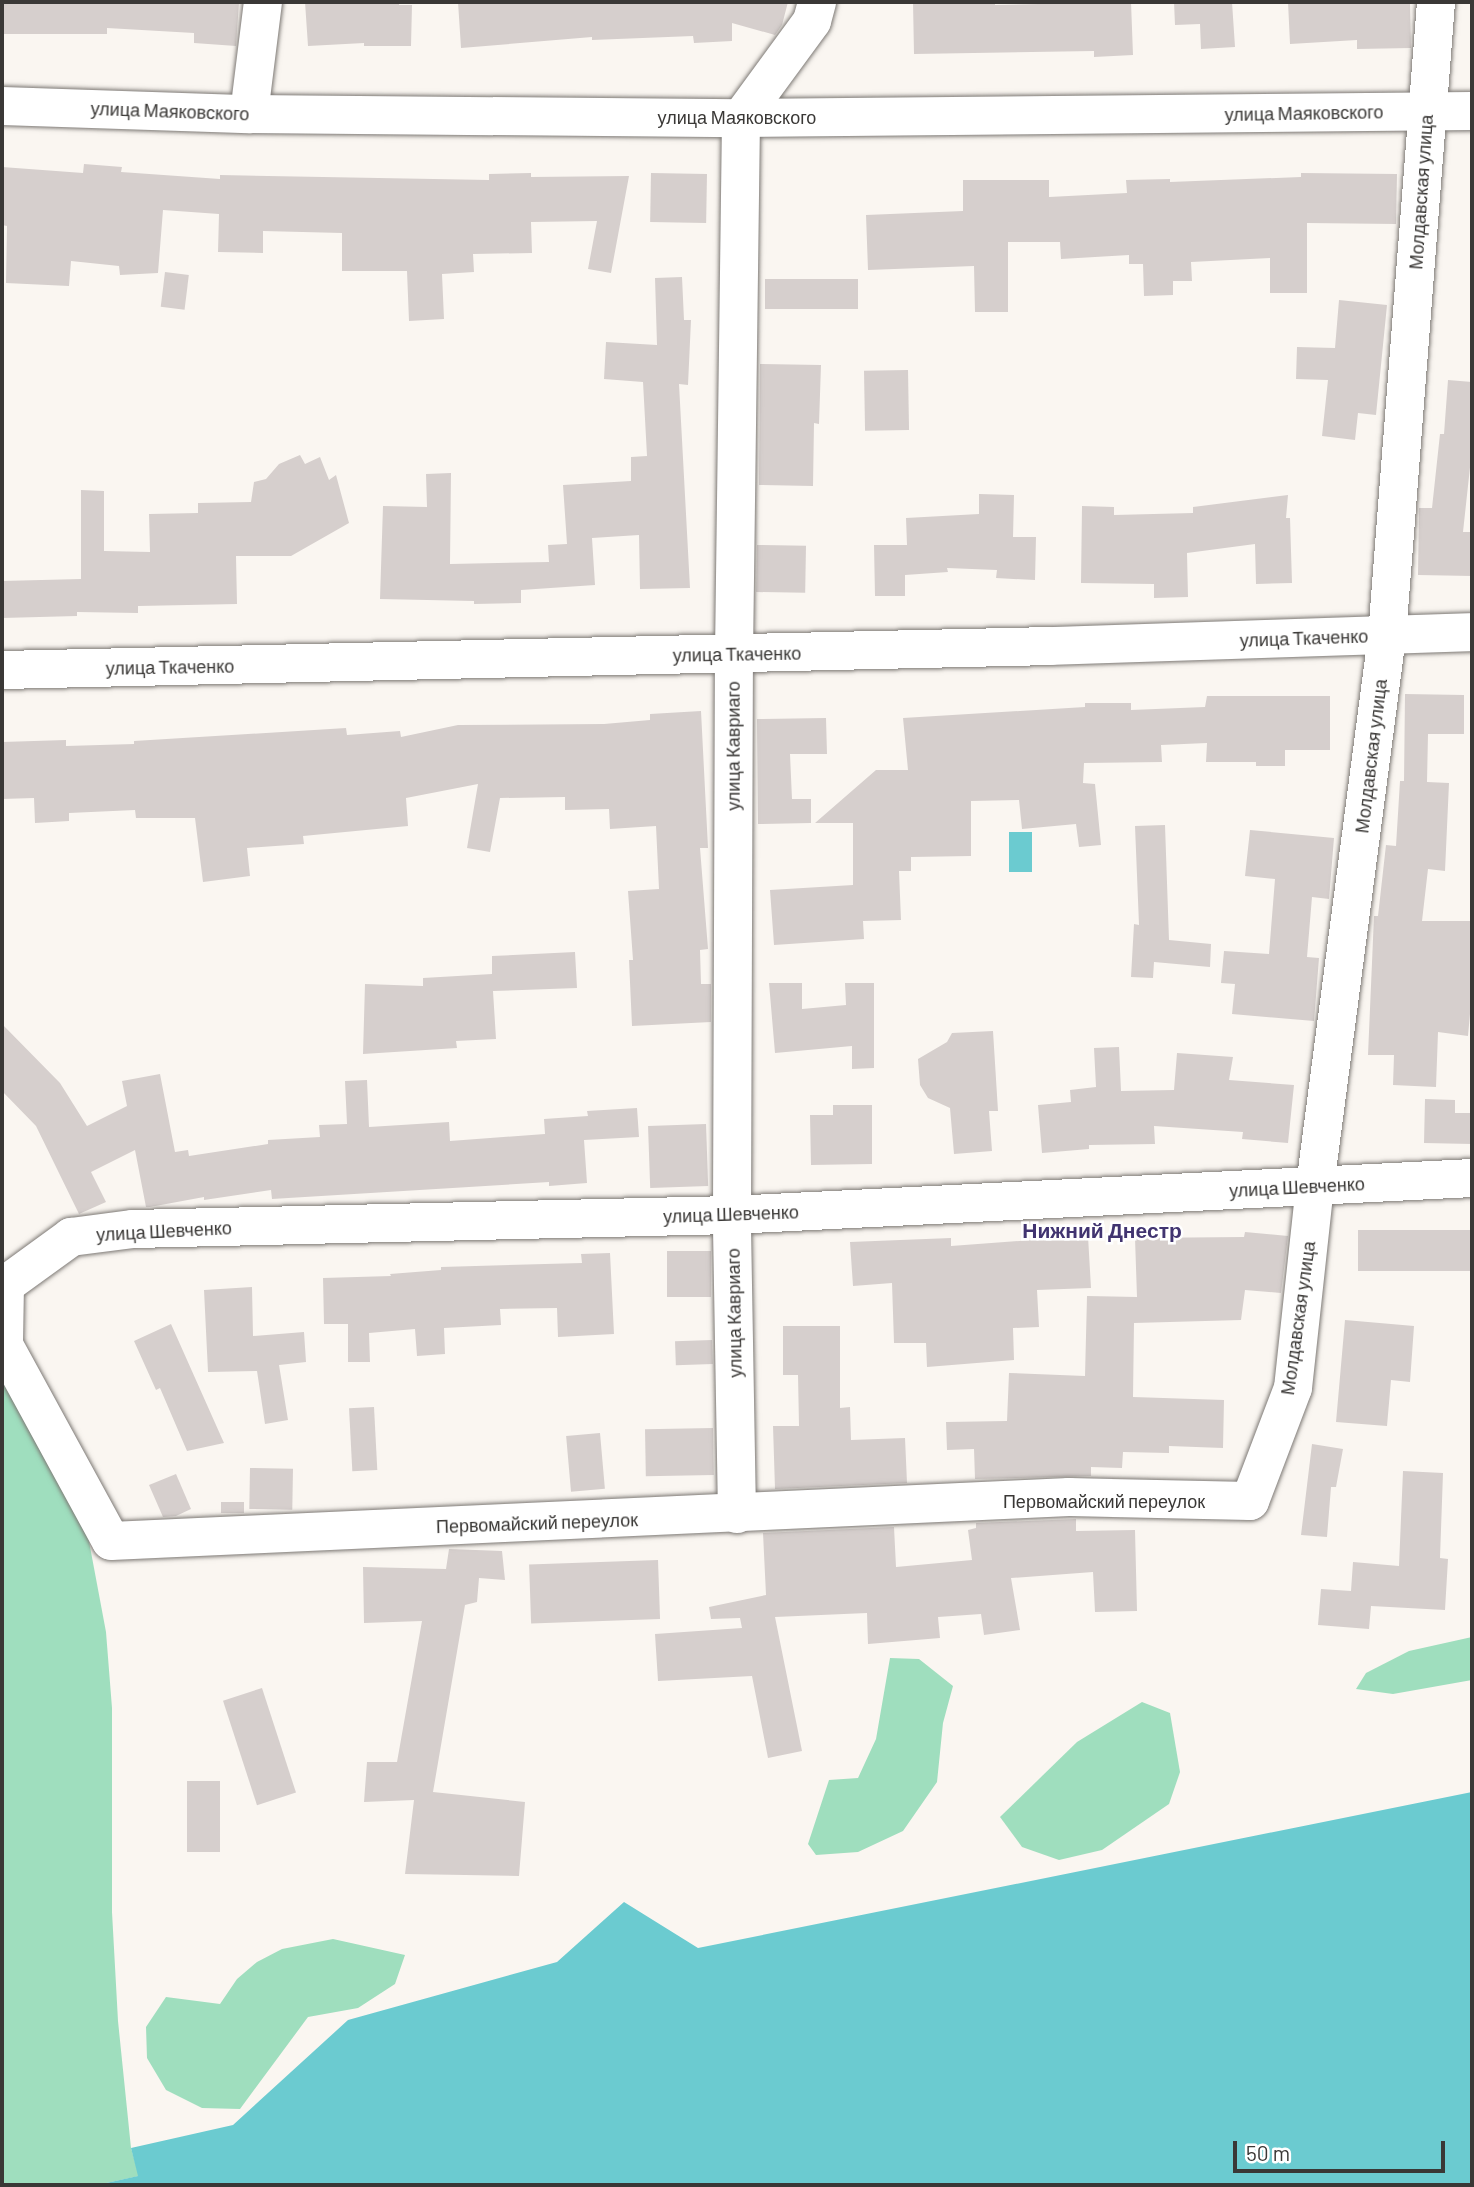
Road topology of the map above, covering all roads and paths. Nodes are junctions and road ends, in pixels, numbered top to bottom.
1 (263, 2) edge
2 (817, 2) edge
3 (1436, 2) edge
4 (2, 106) edge
5 (1472, 111) edge
6 (1428, 112) junction
7 (249, 114) junction
8 (741, 118) junction
9 (1472, 632) edge
10 (1387, 636) junction
11 (734, 654) junction
12 (2, 670) edge
13 (1472, 1178) edge
14 (1315, 1186) junction
15 (732, 1215) junction
16 (3, 1284) edge
17 (1250, 1501) joint
18 (737, 1514) junction

1 - 7 street
2 - 8 street
3 - 6 street, Молдавская улица
4 - 7 street, улица Маяковского
5 - 6 street, улица Маяковского
6 - 8 street, улица Маяковского
6 - 10 street, Молдавская улица
7 - 8 street, улица Маяковского
8 - 11 street, улица Кавриаго
9 - 10 street, улица Ткаченко
10 - 11 street, улица Ткаченко
10 - 14 street, Молдавская улица
11 - 12 street, улица Ткаченко
11 - 15 street, улица Кавриаго
13 - 14 street, улица Шевченко
14 - 15 street, улица Шевченко
14 - 17 street, Молдавская улица
15 - 16 street, улица Шевченко
15 - 18 street, улица Кавриаго
16 - 18 street, Первомайский переулок
17 - 18 street, Первомайский переулок

